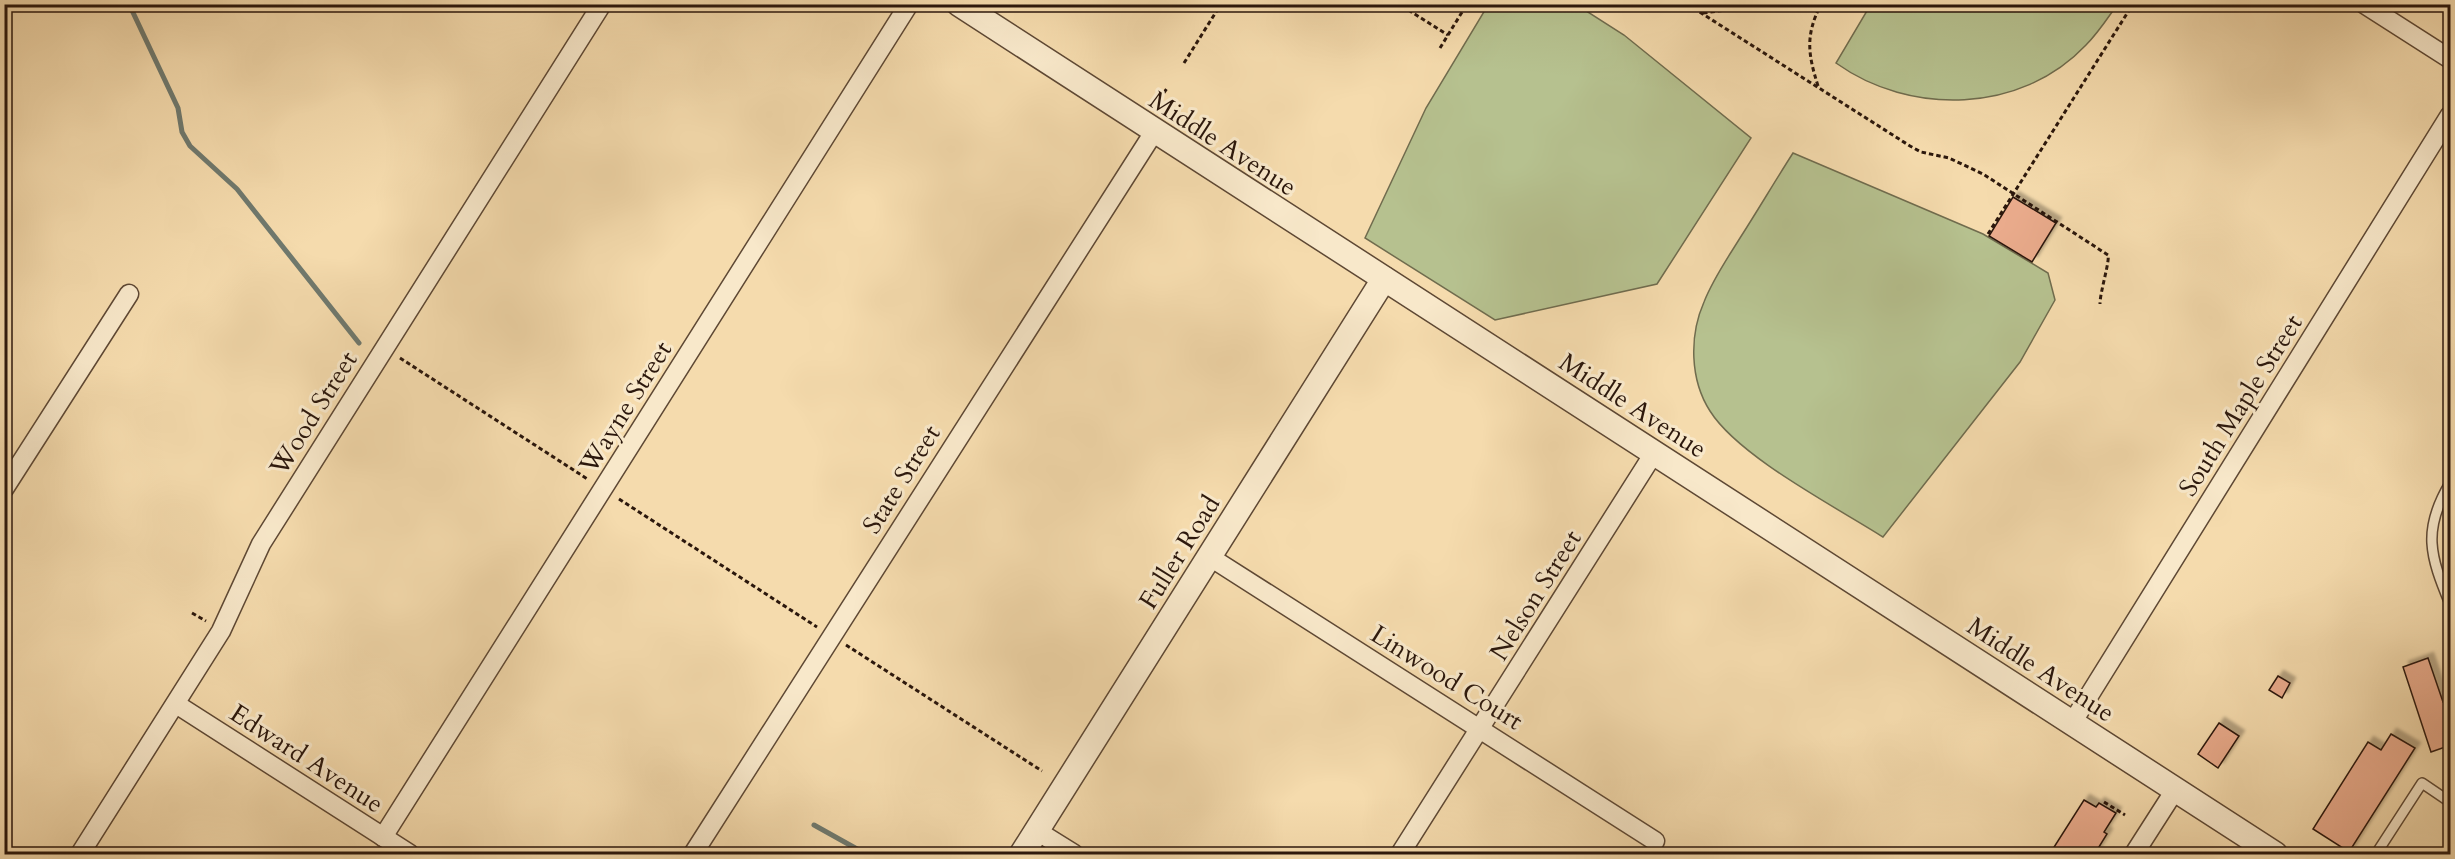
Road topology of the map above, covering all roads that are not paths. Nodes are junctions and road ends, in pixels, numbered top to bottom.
1 (602, 4) edge
2 (909, 4) edge
3 (959, 4) edge
4 (2364, 4) edge
5 (2451, 59) edge
6 (2451, 115) edge
7 (1154, 132) junction
8 (1384, 279) junction
9 (129, 294) dead end
10 (1654, 453) junction
11 (2451, 483) edge
12 (4, 489) edge
13 (1210, 557) junction
14 (2451, 604) edge
15 (176, 704) junction
16 (2072, 723) junction
17 (1480, 728) junction
18 (2175, 790) junction
19 (2451, 802) edge
20 (1037, 831) junction
21 (383, 837) junction
22 (1655, 841) dead end
23 (80, 855) edge
24 (410, 855) edge
25 (693, 855) edge
26 (1022, 855) edge
27 (1074, 855) edge
28 (1400, 855) edge
29 (2134, 855) edge
30 (2275, 855) edge
31 (2376, 855) edge

1 - 15 street, Wood Street
2 - 21 street, Wayne Street
3 - 7 street, Middle Avenue
4 - 5 street
6 - 16 street, South Maple Street
7 - 8 street, Middle Avenue
7 - 25 street, State Street
8 - 10 street, Middle Avenue
8 - 13 street, Fuller Road
9 - 12 street
10 - 16 street, Middle Avenue
10 - 17 street, Nelson Street
11 - 14 lane
13 - 17 street, Linwood Court
13 - 20 street, Fuller Road
15 - 21 street, Edward Avenue
15 - 23 street, Wood Street
16 - 18 street, Middle Avenue
17 - 22 street, Linwood Court
17 - 28 street, Nelson Street
18 - 29 street
18 - 30 street, Middle Avenue
19 - 31 lane
20 - 26 street, Fuller Road
20 - 27 street
21 - 24 street, Edward Avenue

